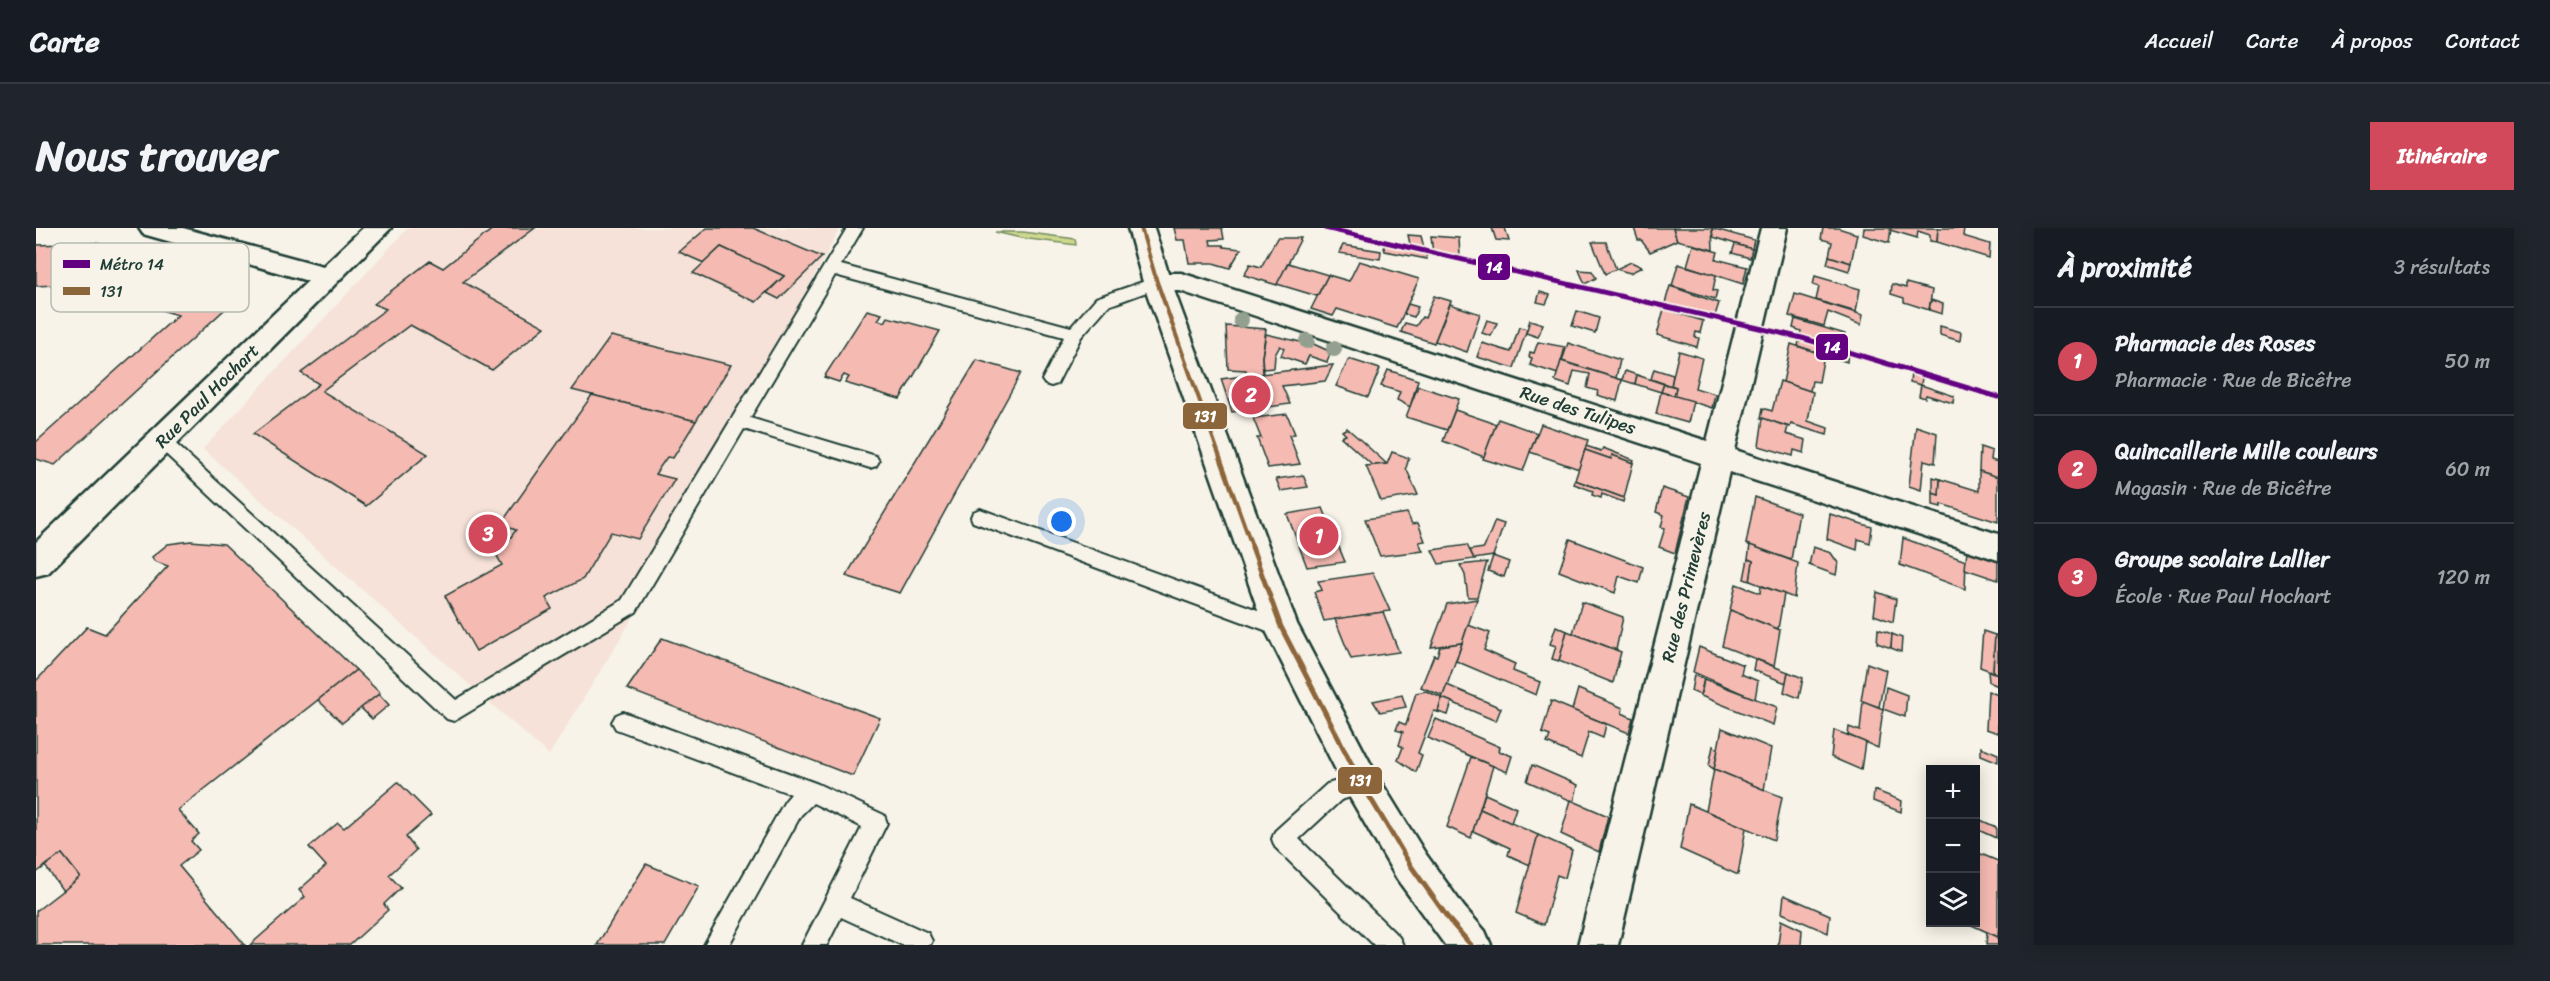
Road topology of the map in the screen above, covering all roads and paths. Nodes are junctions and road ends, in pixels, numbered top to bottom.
1 (152, 228) edge
2 (378, 228) edge
3 (855, 228) edge
4 (1140, 228) edge
5 (1774, 228) edge
6 (193, 233) edge
7 (224, 243) edge
8 (249, 251) edge
9 (831, 268) junction
10 (328, 277) junction
11 (1157, 282) junction
12 (1074, 334) junction
13 (1051, 380) dead end
14 (738, 421) junction
15 (161, 441) junction
16 (1718, 455) junction
17 (870, 460) dead end
18 (980, 517) dead end
19 (1998, 547) edge
20 (36, 563) edge
21 (1281, 627) junction
22 (623, 722) dead end
23 (1362, 784) junction
24 (810, 791) junction
25 (836, 903) junction
26 (920, 941) dead end
27 (716, 945) edge
28 (814, 945) edge
29 (1391, 945) edge
30 (1471, 945) edge
31 (1598, 945) edge

1 - 6 street
2 - 10 street, Rue Paul Hochart
3 - 9 lane
4 - 11 street
5 - 16 street, Rue des Primevères
6 - 7 street
8 - 10 street
9 - 12 lane
9 - 14 lane
10 - 15 street, Rue Paul Hochart
11 - 12 lane
11 - 16 street, Rue des Tulipes
11 - 21 street
12 - 13 lane
14 - 15 lane
14 - 17 lane
15 - 20 street, Rue Paul Hochart
16 - 19 street, Rue des Tulipes
16 - 31 street, Rue des Primevères
18 - 21 lane
21 - 23 street
22 - 24 lane
23 - 29 lane
23 - 30 street
24 - 25 lane
24 - 27 lane
25 - 26 lane
25 - 28 lane

